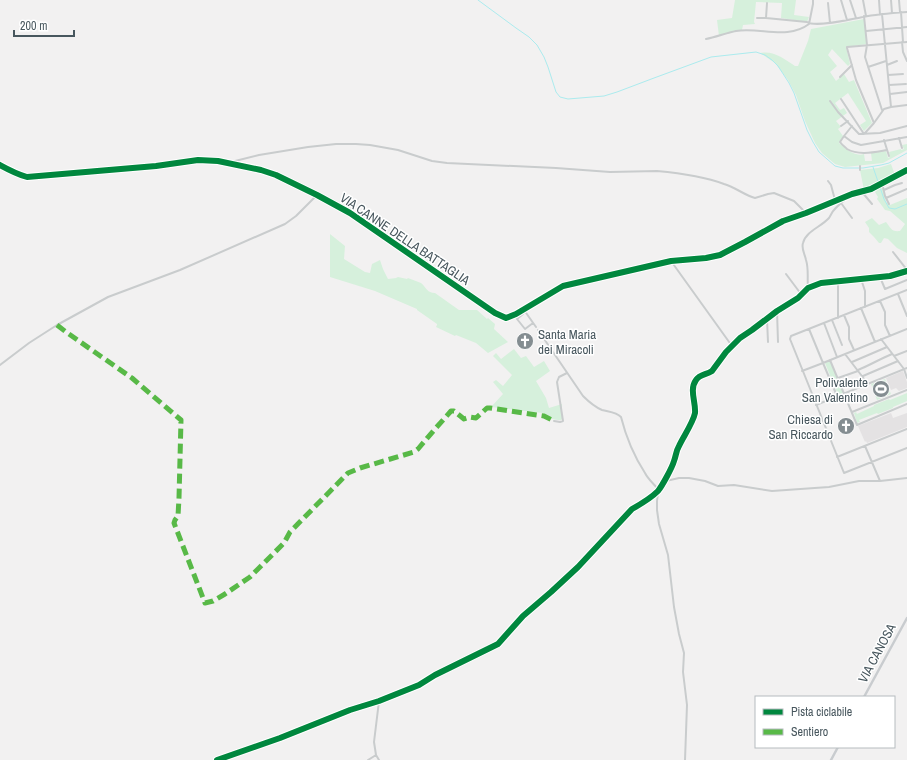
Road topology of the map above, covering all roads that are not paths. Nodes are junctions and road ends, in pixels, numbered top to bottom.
1 (813, 0) edge
2 (841, 0) edge
3 (850, 0) edge
4 (863, 0) edge
5 (879, 0) edge
6 (891, 0) edge
7 (899, 0) edge
8 (767, 3) dead end
9 (828, 3) dead end
10 (900, 12) junction
11 (907, 12) edge
12 (892, 13) junction
13 (881, 14) junction
14 (865, 16) junction
15 (757, 18) dead end
16 (766, 18) junction
17 (856, 18) junction
18 (847, 20) junction
19 (830, 23) junction
20 (809, 24) junction
21 (907, 27) edge
22 (902, 28) junction
23 (883, 30) junction
24 (866, 31) junction
25 (902, 34) junction
26 (706, 39) dead end
27 (907, 41) edge
28 (903, 42) junction
29 (885, 44) junction
30 (867, 45) junction
31 (887, 61) junction
32 (897, 61) dead end
33 (907, 61) edge
34 (852, 65) junction
35 (887, 65) junction
36 (868, 67) junction
37 (902, 74) dead end
38 (888, 75) junction
39 (840, 77) dead end
40 (906, 84) edge
41 (889, 85) junction
42 (907, 92) edge
43 (890, 94) junction
44 (841, 99) dead end
45 (830, 101) dead end
46 (907, 105) edge
47 (891, 107) junction
48 (882, 110) junction
49 (848, 121) junction
50 (874, 123) junction
51 (841, 126) dead end
52 (852, 126) junction
53 (907, 126) edge
54 (864, 134) junction
55 (844, 136) junction
56 (907, 137) edge
57 (899, 138) junction
58 (884, 140) junction
59 (902, 148) dead end
60 (887, 150) junction
61 (889, 156) dead end
62 (228, 164) junction
63 (1, 166) edge
64 (860, 166) dead end
65 (860, 170) dead end
66 (907, 170) edge
67 (828, 181) dead end
68 (882, 183) junction
69 (902, 183) dead end
70 (907, 189) edge
71 (884, 190) junction
72 (862, 192) junction
73 (852, 194) junction
74 (317, 195) junction
75 (886, 198) junction
76 (835, 200) junction
77 (841, 203) junction
78 (872, 204) dead end
79 (889, 204) dead end
80 (806, 213) junction
81 (852, 218) dead end
82 (893, 252) dead end
83 (671, 261) junction
84 (907, 271) edge
85 (786, 274) dead end
86 (880, 277) junction
87 (861, 278) junction
88 (907, 280) edge
89 (838, 281) junction
90 (808, 288) junction
91 (907, 290) edge
92 (801, 294) junction
93 (898, 294) junction
94 (880, 301) junction
95 (865, 307) junction
96 (861, 308) junction
97 (524, 310) junction
98 (777, 311) junction
99 (844, 315) junction
100 (907, 316) edge
101 (838, 318) junction
102 (767, 319) junction
103 (832, 320) junction
104 (533, 323) junction
105 (824, 323) junction
106 (536, 327) dead end
107 (809, 329) junction
108 (907, 329) edge
109 (538, 330) dead end
110 (890, 336) junction
111 (882, 339) junction
112 (768, 342) dead end
113 (778, 342) dead end
114 (874, 342) junction
115 (842, 345) dead end
116 (732, 346) junction
117 (887, 347) junction
118 (907, 349) edge
119 (854, 350) junction
120 (845, 354) junction
121 (893, 355) junction
122 (837, 357) junction
123 (830, 360) junction
124 (898, 361) junction
125 (852, 362) junction
126 (823, 363) junction
127 (0, 365) edge
128 (907, 368) edge
129 (904, 369) junction
130 (858, 370) junction
131 (802, 371) junction
132 (567, 373) junction
133 (862, 376) junction
134 (838, 378) junction
135 (907, 378) edge
136 (868, 384) junction
137 (907, 390) edge
138 (844, 394) junction
139 (837, 396) junction
140 (907, 404) edge
141 (816, 405) junction
142 (852, 412) junction
143 (554, 421) dead end
144 (907, 429) edge
145 (865, 446) junction
146 (907, 448) edge
147 (837, 457) junction
148 (872, 462) junction
149 (907, 478) edge
150 (880, 481) junction
151 (663, 482) junction
152 (658, 490) junction
153 (907, 618) edge
154 (865, 696) edge
155 (378, 701) junction
156 (837, 748) edge
157 (376, 755) junction
158 (217, 760) edge
159 (368, 760) edge
160 (379, 760) edge
161 (685, 760) edge
162 (831, 760) edge

1 - 20 street
2 - 18 street
3 - 17 street
4 - 14 street
5 - 13 street
6 - 12 street
7 - 10 street
8 - 16 street
9 - 19 street
10 - 11 street
10 - 12 street
10 - 22 street
12 - 13 street
13 - 14 street
13 - 23 street
14 - 17 street
14 - 24 street
15 - 16 street
16 - 20 street
17 - 18 street
18 - 19 street
19 - 20 street
20 - 26 street
21 - 22 street
22 - 23 street
22 - 25 street
23 - 24 street
23 - 29 street
24 - 30 street
25 - 27 street
25 - 28 street
27 - 28 street
28 - 29 street
28 - 33 street
29 - 30 street
29 - 31 street
30 - 34 street
30 - 36 street
31 - 35 street
31 - 36 street
32 - 35 street
34 - 39 street
34 - 50 street
35 - 38 street
36 - 48 street
37 - 38 street
38 - 41 street
40 - 41 street
41 - 43 street
42 - 43 street
43 - 47 street
44 - 54 street
45 - 49 street
46 - 47 street
47 - 48 street
48 - 50 street
49 - 51 street
49 - 52 street
50 - 54 street
52 - 54 street
52 - 55 street
53 - 54 street
55 - 58 street
55 - 60 street
56 - 57 street
57 - 58 street
57 - 59 street
58 - 60 street
60 - 61 street
62 - 63 street, VIA CANNE DELLA BATTAGLIA
62 - 74 street, VIA CANNE DELLA BATTAGLIA
62 - 80 street
64 - 65 street
66 - 68 street
67 - 76 street
68 - 71 street
68 - 72 street
69 - 71 street
70 - 75 street
71 - 75 street
72 - 73 street
72 - 78 street
73 - 76 street
73 - 77 street
74 - 97 street, VIA CANNE DELLA BATTAGLIA
74 - 127 street
75 - 79 street
76 - 80 street
77 - 81 street
77 - 90 street
80 - 83 street
82 - 84 street
83 - 97 street
83 - 116 street
84 - 86 street
85 - 92 street
86 - 87 street
86 - 88 street
87 - 89 street
87 - 95 street
89 - 90 street
89 - 101 street
90 - 92 street
91 - 93 street
92 - 98 street
93 - 94 street
93 - 100 street
94 - 95 street
94 - 110 street
95 - 96 street
96 - 99 street
96 - 114 street
97 - 104 street
97 - 104 street
98 - 102 street
98 - 113 street
99 - 101 street
99 - 119 street
101 - 103 street
102 - 112 street
102 - 116 street
103 - 105 street
103 - 115 street
104 - 106 street
105 - 107 street
105 - 122 street
107 - 126 street
107 - 131 street
108 - 110 street
109 - 132 street
110 - 111 street
111 - 114 street
111 - 117 street
114 - 119 street
116 - 151 street
117 - 121 street
117 - 125 street
118 - 121 street
119 - 120 street
120 - 122 street
120 - 125 street
121 - 124 street
121 - 130 street
122 - 123 street
123 - 126 street
123 - 134 street
124 - 129 street
124 - 133 street
125 - 130 street
126 - 131 street
126 - 139 street
128 - 129 street
129 - 135 street
129 - 136 street
130 - 133 street
130 - 134 street
131 - 141 street
132 - 143 street
132 - 152 street
133 - 136 street
134 - 138 street
136 - 138 street
137 - 142 street
138 - 139 street
138 - 142 street
139 - 141 street
140 - 142 street
141 - 147 street
144 - 145 street
145 - 147 street
145 - 148 street
146 - 148 street
147 - 148 street
148 - 150 street
149 - 150 street
150 - 151 street
151 - 152 street
152 - 155 street
152 - 161 street
153 - 154 main road, VIA CANOSA
155 - 157 street
155 - 158 street
156 - 162 main road
157 - 159 street
157 - 160 street

